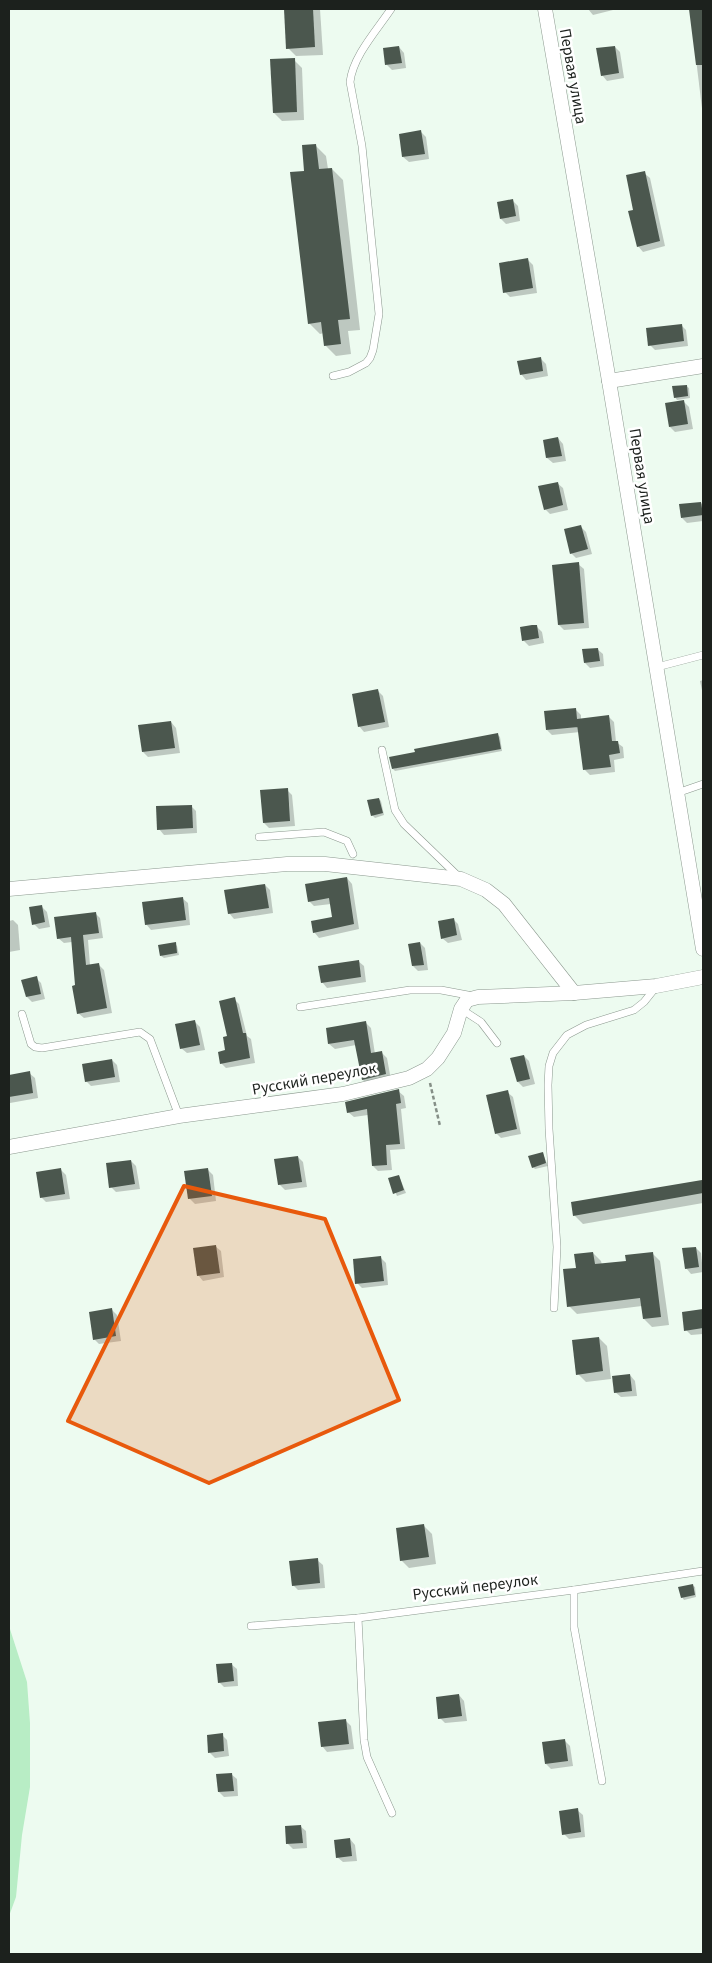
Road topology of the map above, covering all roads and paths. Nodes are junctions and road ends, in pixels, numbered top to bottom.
1 (391, 9) edge
2 (545, 9) edge
3 (703, 366) edge
4 (334, 376) dead end
5 (609, 380) junction
6 (703, 655) edge
7 (657, 666) junction
8 (382, 750) dead end
9 (703, 784) edge
10 (677, 793) junction
11 (259, 837) dead end
12 (353, 854) dead end
13 (461, 879) junction
14 (9, 889) edge
15 (703, 949) edge
16 (703, 977) edge
17 (656, 986) junction
18 (574, 993) junction
19 (478, 996) junction
20 (300, 1007) dead end
21 (461, 1009) junction
22 (22, 1014) dead end
23 (497, 1043) dead end
24 (427, 1069) junction
25 (179, 1116) junction
26 (440, 1126) dead end
27 (9, 1148) edge
28 (554, 1308) dead end
29 (703, 1571) edge
30 (574, 1590) junction
31 (358, 1618) junction
32 (251, 1626) dead end
33 (602, 1781) dead end
34 (392, 1814) dead end

1 - 4 lane
2 - 5 street, Первая улица
3 - 5 street
5 - 7 street, Первая улица
6 - 7 lane
7 - 10 street, Первая улица
8 - 13 lane
9 - 10 lane
10 - 15 street, Первая улица
11 - 12 lane
13 - 14 street
13 - 18 street
16 - 17 street
17 - 18 street
17 - 28 lane
18 - 19 street
19 - 20 lane
19 - 21 street
21 - 23 lane
21 - 24 street, Русский переулок
22 - 25 lane
24 - 25 street, Русский переулок
24 - 26 path
25 - 27 street, Русский переулок
29 - 30 lane, Русский переулок
30 - 31 lane, Русский переулок
30 - 33 lane
31 - 32 lane, Русский переулок
31 - 34 lane

